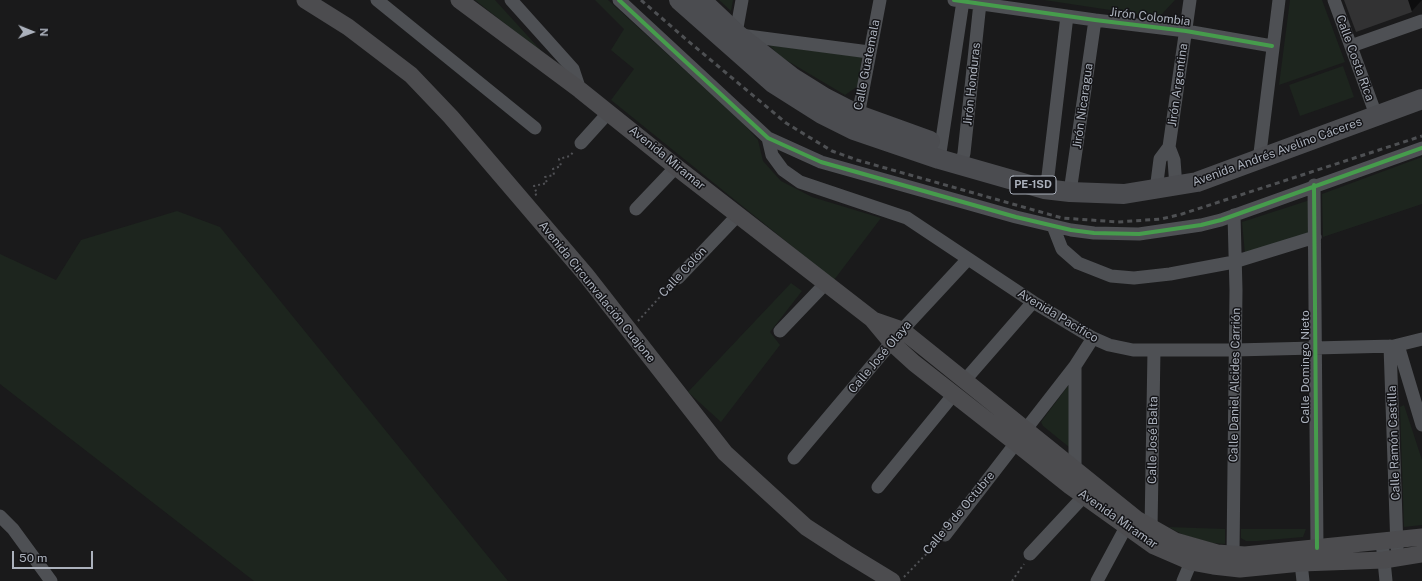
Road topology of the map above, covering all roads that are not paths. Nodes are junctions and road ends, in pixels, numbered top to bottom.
1 (305, 0) edge
2 (377, 0) edge
3 (459, 0) edge
4 (511, 0) edge
5 (619, 0) edge
6 (679, 0) edge
7 (701, 0) edge
8 (742, 0) edge
9 (880, 0) edge
10 (1190, 0) edge
11 (1279, 0) edge
12 (1334, 0) edge
13 (958, 1) edge
14 (980, 3) junction
15 (1068, 16) junction
16 (1095, 20) junction
17 (1422, 21) edge
18 (1186, 31) junction
19 (736, 34) junction
20 (1272, 46) junction
21 (1351, 46) junction
22 (869, 52) junction
23 (1422, 86) edge
24 (580, 90) junction
25 (1422, 99) edge
26 (1374, 110) junction
27 (609, 112) junction
28 (856, 123) junction
29 (535, 128) dead end
30 (768, 138) junction
31 (581, 143) road end
32 (1422, 148) edge
33 (941, 152) junction
34 (1259, 154) junction
35 (963, 159) junction
36 (676, 167) junction
37 (1046, 182) junction
38 (1166, 183) junction
39 (1314, 185) junction
40 (1071, 186) junction
41 (636, 209) dead end
42 (738, 215) junction
43 (1234, 215) junction
44 (1053, 226) junction
45 (1315, 237) junction
46 (968, 259) junction
47 (1234, 262) junction
48 (678, 278) road end
49 (826, 283) junction
50 (1033, 302) junction
51 (780, 331) dead end
52 (897, 337) junction
53 (1093, 338) junction
54 (1422, 338) edge
55 (1394, 345) junction
56 (1315, 348) junction
57 (1154, 350) junction
58 (1235, 350) junction
59 (1075, 366) junction
60 (965, 380) junction
61 (954, 394) junction
62 (1422, 425) edge
63 (1026, 430) junction
64 (1016, 443) junction
65 (794, 458) dead end
66 (1075, 469) junction
67 (878, 487) dead end
68 (1084, 496) junction
69 (0, 516) edge
70 (1126, 527) junction
71 (1151, 529) junction
72 (945, 535) road end
73 (1422, 537) edge
74 (1389, 540) junction
75 (1317, 548) junction
76 (1030, 554) road end
77 (1422, 554) edge
78 (1391, 559) junction
79 (1191, 562) junction
80 (1301, 563) junction
81 (1227, 568) edge
82 (51, 581) edge
83 (892, 581) edge
84 (1097, 581) edge
85 (1183, 581) edge
86 (1303, 581) edge
87 (1386, 581) edge

1 - 83 main road, Avenida Circunvalación Cuajone
2 - 29 street
3 - 24 main road, Avenida Miramar
4 - 24 street
5 - 30 street
6 - 28 highway, Avenida Andrés Avelino Cáceres / PE-1SD
7 - 19 highway, Avenida Andrés Avelino Cáceres / PE-1SD
8 - 19 street
9 - 22 street, Calle Guatemala
10 - 18 street, Jirón Argentina
11 - 20 street
12 - 21 street, Calle Costa Rica
13 - 14 street, Jirón Colombia
13 - 33 street, Jirón Honduras
14 - 15 street, Jirón Colombia
14 - 35 street, Jirón Honduras
15 - 16 street, Jirón Colombia
15 - 37 street
16 - 18 street, Jirón Colombia
16 - 40 street, Jirón Nicaragua
17 - 21 street
18 - 20 street, Jirón Colombia
18 - 38 street, Jirón Argentina
19 - 22 street
19 - 28 highway, Avenida Andrés Avelino Cáceres / PE-1SD
20 - 34 street
21 - 26 street, Calle Costa Rica
22 - 28 street, Calle Guatemala
23 - 26 highway, Avenida Andrés Avelino Cáceres / PE-1SD
24 - 27 main road, Avenida Miramar
25 - 26 highway, Avenida Andrés Avelino Cáceres / PE-1SD
26 - 34 highway, Avenida Andrés Avelino Cáceres / PE-1SD
27 - 31 street
27 - 36 main road, Avenida Miramar
28 - 33 highway, Avenida Andrés Avelino Cáceres / PE-1SD
30 - 44 street
30 - 46 street, Avenida Pacifico
32 - 39 street
33 - 35 highway, Avenida Andrés Avelino Cáceres / PE-1SD
34 - 38 highway, Avenida Andrés Avelino Cáceres / PE-1SD
35 - 37 highway, Avenida Andrés Avelino Cáceres / PE-1SD
36 - 41 street
36 - 42 main road, Avenida Miramar
37 - 40 highway, Avenida Andrés Avelino Cáceres / PE-1SD
38 - 40 highway, Avenida Andrés Avelino Cáceres / PE-1SD
39 - 43 street
39 - 45 street, Calle Domingo Nieto
42 - 48 street, Calle Colón
42 - 49 main road, Avenida Miramar
43 - 44 street
43 - 47 street, Calle Daniel Alcides Carrión
44 - 47 street
45 - 47 street
45 - 56 street, Calle Domingo Nieto
46 - 50 street, Avenida Pacifico
46 - 52 street, Calle José Olaya
47 - 58 street, Calle Daniel Alcides Carrión
49 - 51 street
49 - 52 main road, Avenida Miramar
50 - 53 street, Avenida Pacifico
50 - 60 street
52 - 60 main road, Avenida Miramar
52 - 61 main road, Avenida Miramar
52 - 65 street, Calle José Olaya
53 - 57 street, Avenida Pacifico
53 - 59 street
54 - 55 street, Avenida Pacifico
55 - 56 street, Avenida Pacifico
55 - 62 street
55 - 74 street, Calle Ramón Castilla
56 - 58 street, Avenida Pacifico
56 - 75 street, Calle Domingo Nieto
57 - 58 street, Avenida Pacifico
57 - 71 street, Calle José Balta
58 - 81 street, Calle Daniel Alcides Carrión
59 - 63 street
59 - 66 street
60 - 63 main road, Avenida Miramar
61 - 64 main road, Avenida Miramar
61 - 67 street
63 - 66 main road, Avenida Miramar
64 - 68 main road, Avenida Miramar
64 - 72 street, Calle 9 de Octubre
66 - 71 main road, Avenida Miramar
68 - 70 main road, Avenida Miramar
68 - 76 street
69 - 82 street
70 - 79 main road, Avenida Miramar
70 - 84 street
71 - 81 main road, Avenida Miramar
73 - 74 main road, Avenida Miramar
74 - 75 main road, Avenida Miramar
74 - 78 street, Calle Ramón Castilla
75 - 81 main road, Avenida Miramar
77 - 78 main road, Avenida Miramar
78 - 80 main road, Avenida Miramar
78 - 87 street
79 - 81 main road, Avenida Miramar
79 - 85 street
80 - 81 main road, Avenida Miramar
80 - 86 street

